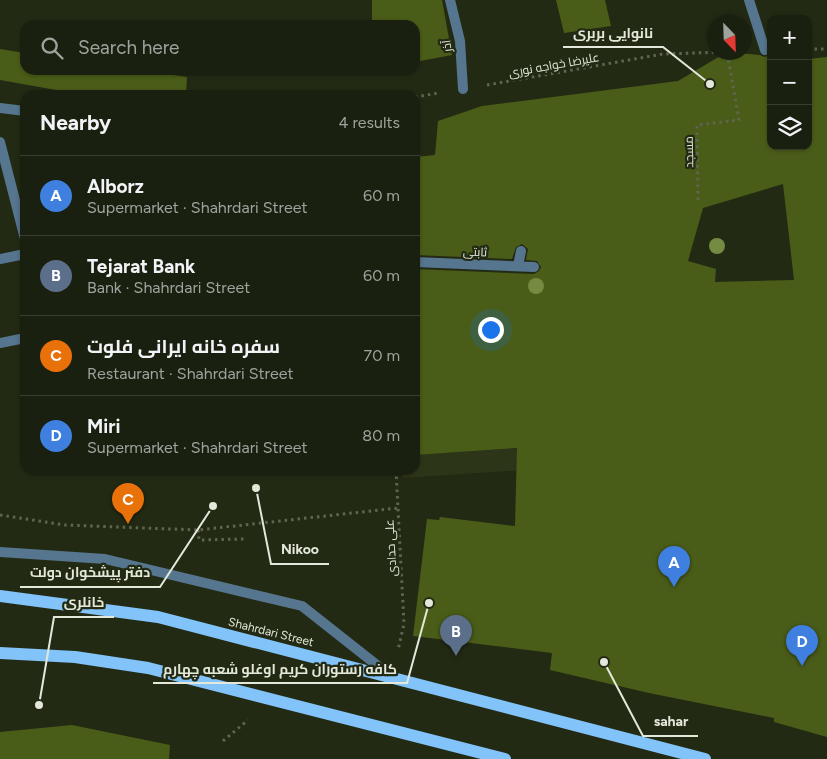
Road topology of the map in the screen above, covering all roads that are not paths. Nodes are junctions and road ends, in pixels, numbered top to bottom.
1 (450, 0) edge
2 (749, 0) edge
3 (765, 50) dead end
4 (463, 89) road end
5 (0, 108) edge
6 (20, 111) edge
7 (0, 142) edge
8 (20, 220) edge
9 (521, 251) dead end
10 (20, 255) edge
11 (0, 259) edge
12 (420, 262) edge
13 (518, 266) junction
14 (534, 267) dead end
15 (20, 339) edge
16 (0, 343) edge
17 (0, 552) edge
18 (0, 596) edge
19 (0, 653) edge
20 (392, 678) junction
21 (505, 759) edge
22 (705, 759) edge

1 - 4 street, آذر
2 - 3 street
5 - 6 street
7 - 8 street
9 - 13 street
10 - 11 street
12 - 13 street, ثابتی
13 - 14 street, ثابتی
15 - 16 street
17 - 20 street
18 - 20 main road, Shahrdari Street
19 - 21 main road
20 - 22 main road, Shahrdari Street

